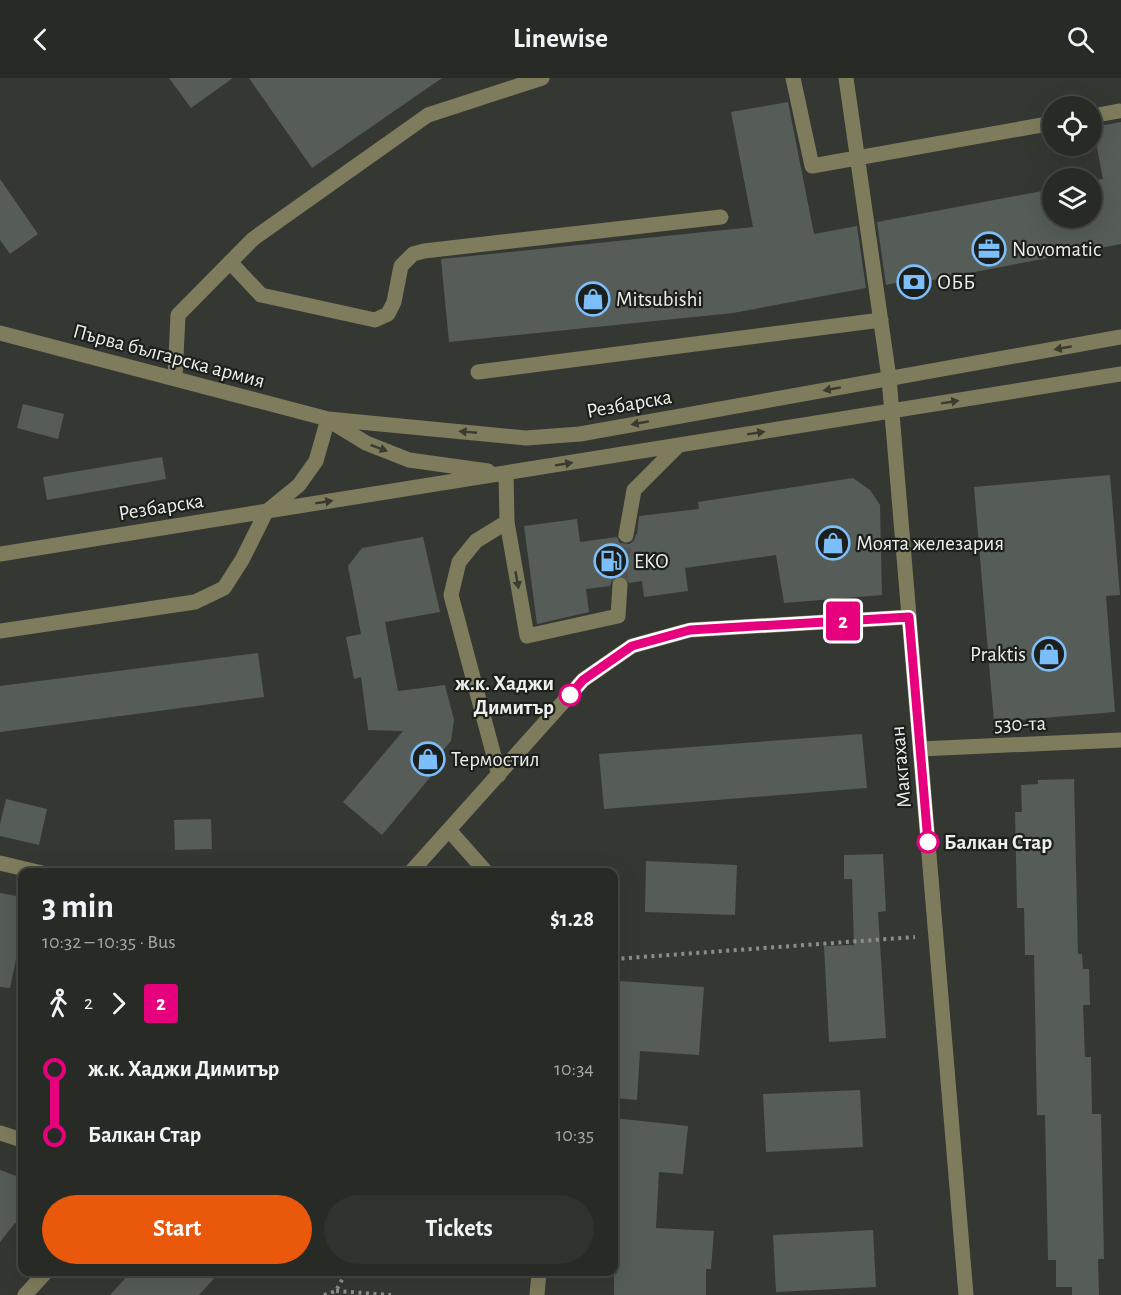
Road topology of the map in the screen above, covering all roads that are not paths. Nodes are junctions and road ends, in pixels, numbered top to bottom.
1 (542, 78) edge
2 (793, 78) edge
3 (846, 78) edge
4 (1119, 111) dead end
5 (1102, 114) edge
6 (1042, 125) edge
7 (858, 158) junction
8 (721, 217) dead end
9 (230, 262) junction
10 (881, 320) junction
11 (0, 333) edge
12 (1121, 338) edge
13 (478, 372) dead end
14 (1121, 375) edge
15 (175, 378) junction
16 (890, 378) junction
17 (892, 411) junction
18 (328, 419) junction
19 (678, 446) junction
20 (506, 473) junction
21 (266, 512) junction
22 (507, 522) junction
23 (626, 535) tunnel mouth
24 (0, 554) edge
25 (620, 585) tunnel mouth
26 (909, 617) junction
27 (0, 631) edge
28 (1121, 741) edge
29 (920, 749) junction
30 (499, 775) junction
31 (449, 830) junction
32 (0, 863) edge
33 (21, 868) edge
34 (415, 868) edge
35 (483, 868) edge
36 (0, 1133) edge
37 (18, 1139) edge
38 (42, 1276) edge
39 (539, 1276) edge
40 (25, 1295) edge
41 (537, 1295) edge
42 (966, 1295) edge

1 - 9 street
2 - 7 street
3 - 7 street, Макгахан
4 - 5 street
6 - 7 street
7 - 10 street, Макгахан
8 - 9 street
9 - 15 street
10 - 13 street
10 - 16 street, Макгахан
11 - 15 street, Първа българска армия
12 -> 16 street, Резбарска
17 -> 14 street, Резбарска
15 - 18 street, Първа българска армия
16 - 17 street, Макгахан
16 -> 18 street, Резбарска
19 -> 17 street, Резбарска
17 - 26 street, Макгахан
18 -> 20 street, Резбарска
18 - 21 street
20 -> 19 street, Резбарска
19 - 23 street
21 -> 20 street, Резбарска
20 - 22 street
21 - 24 street, Резбарска
21 - 27 street
22 -> 25 street
22 - 30 street
26 - 29 street, Макгахан
26 - 30 street
28 - 29 street, 530-та
29 - 42 street, Макгахан
30 - 31 street
31 - 34 street
31 - 35 street
32 - 33 street
36 - 37 street
38 - 40 street
39 - 41 street

